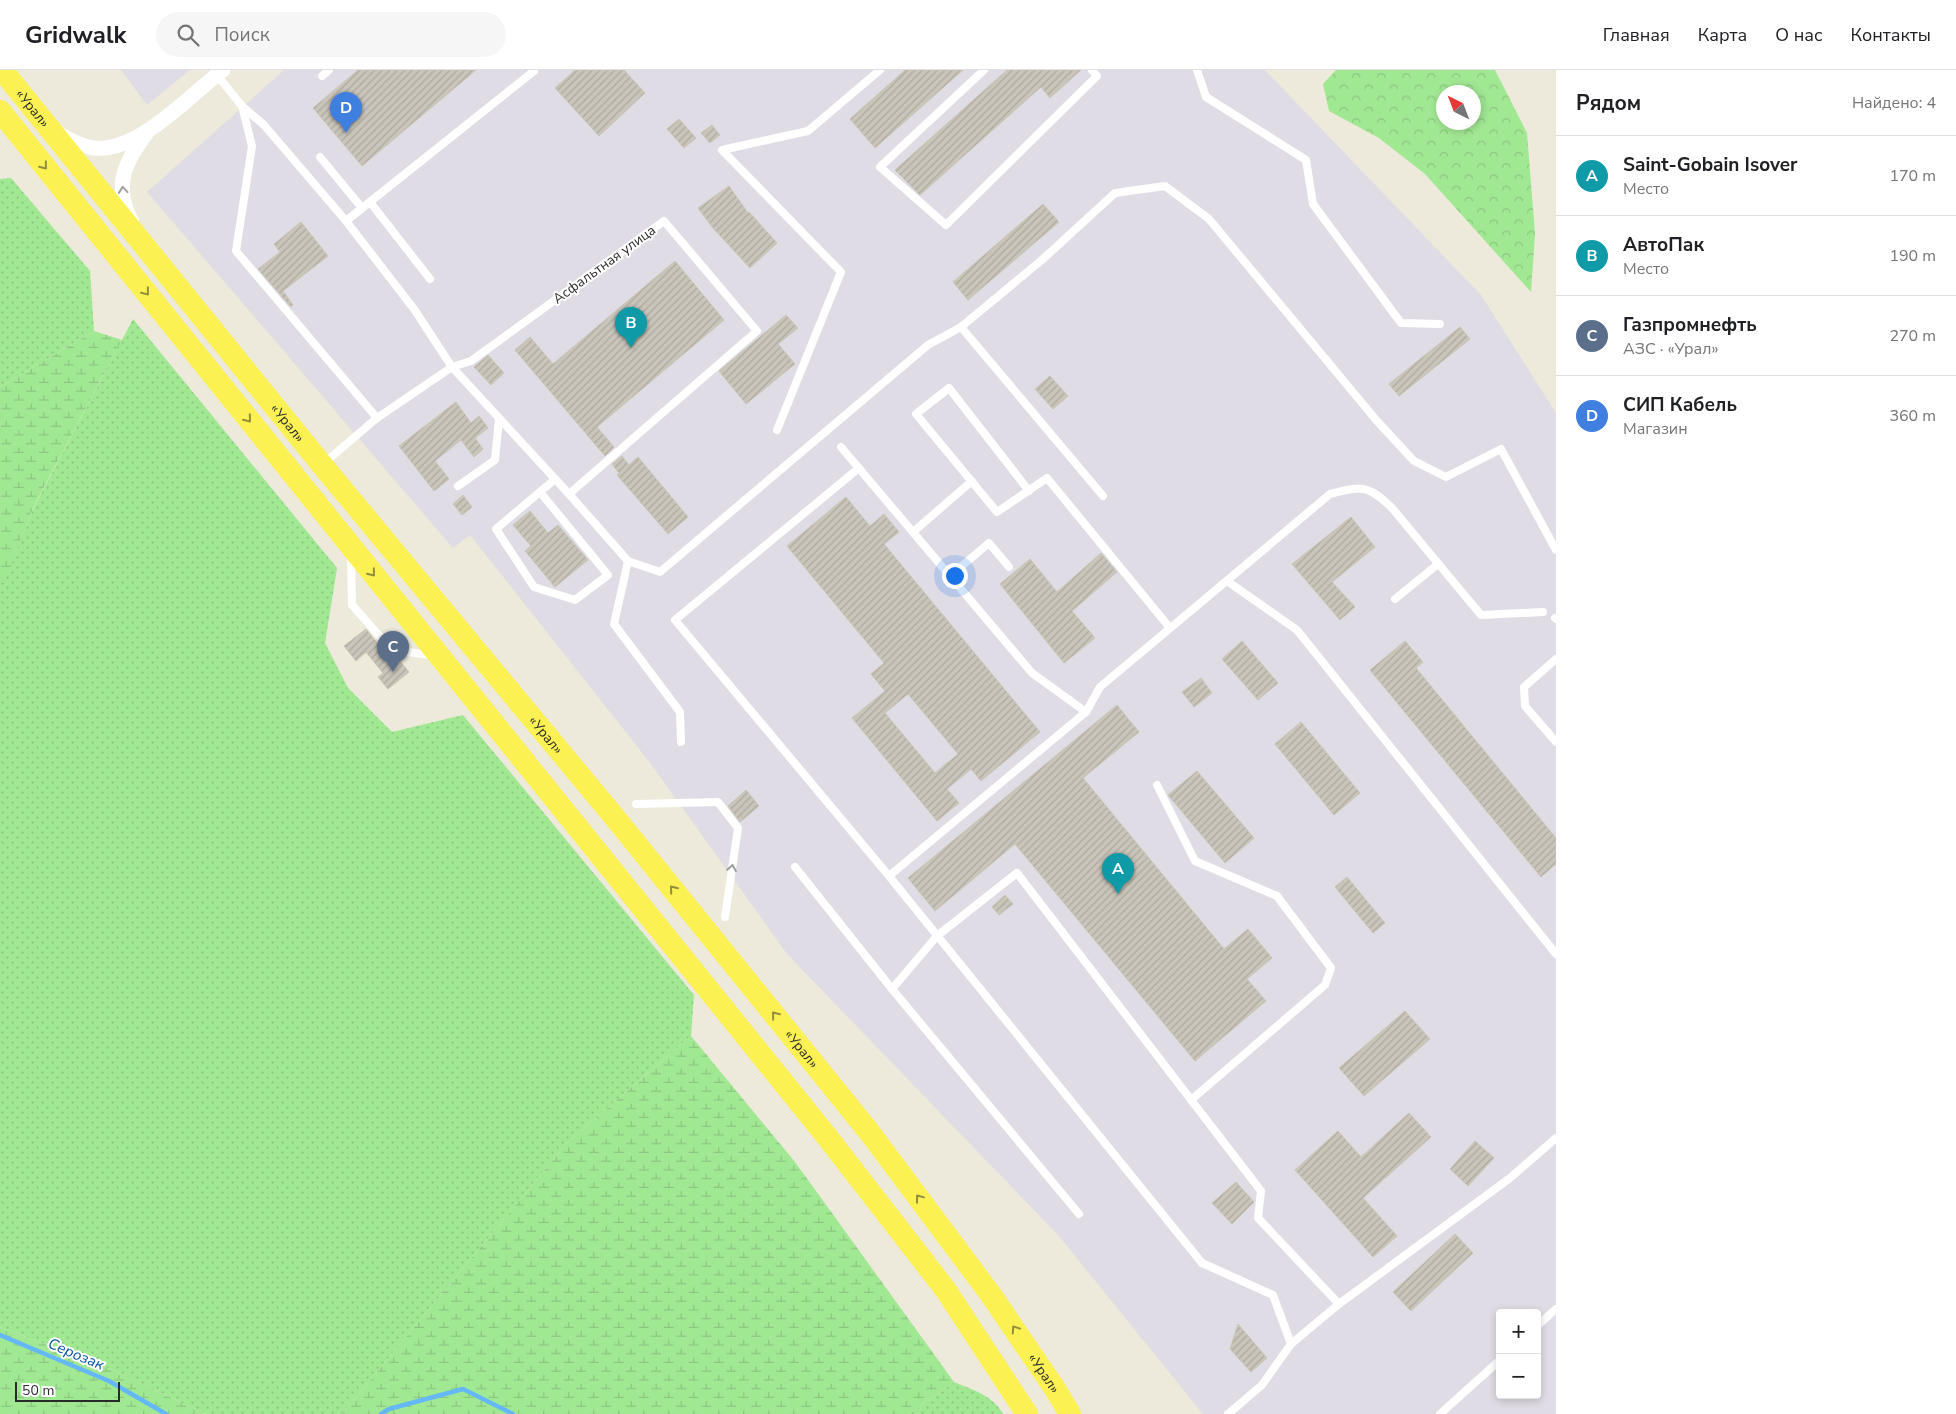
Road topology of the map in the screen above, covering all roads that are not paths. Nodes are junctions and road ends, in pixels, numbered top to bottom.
1 (2, 70) edge
2 (329, 70) edge
3 (533, 70) edge
4 (880, 70) edge
5 (984, 70) edge
6 (1092, 70) edge
7 (1197, 70) edge
8 (218, 72) edge
9 (322, 76) dead end
10 (242, 106) junction
11 (0, 111) edge
12 (47, 126) junction
13 (146, 132) junction
14 (320, 157) dead end
15 (370, 202) junction
16 (362, 208) junction
17 (346, 221) junction
18 (148, 251) junction
19 (430, 279) dead end
20 (1440, 324) dead end
21 (961, 327) junction
22 (452, 367) junction
23 (377, 418) junction
24 (498, 419) junction
25 (777, 430) dead end
26 (841, 447) dead end
27 (322, 465) junction
28 (859, 468) junction
29 (554, 480) junction
30 (972, 481) junction
31 (458, 486) dead end
32 (1029, 491) junction
33 (540, 492) junction
34 (569, 494) junction
35 (1103, 496) dead end
36 (913, 532) junction
37 (351, 547) junction
38 (1556, 550) edge
39 (628, 561) junction
40 (1438, 564) junction
41 (1009, 567) dead end
42 (950, 576) junction
43 (1227, 581) junction
44 (1395, 599) dead end
45 (1544, 612) dead end
46 (1170, 628) junction
47 (440, 656) junction
48 (1556, 659) edge
49 (1086, 712) junction
50 (682, 742) dead end
51 (1556, 742) edge
52 (1157, 785) dead end
53 (636, 804) dead end
54 (795, 867) dead end
55 (889, 876) junction
56 (725, 917) dead end
57 (937, 936) junction
58 (1556, 954) edge
59 (892, 989) junction
60 (1191, 1100) junction
61 (1556, 1138) edge
62 (1079, 1214) dead end
63 (1339, 1304) junction
64 (1556, 1309) edge
65 (1541, 1322) edge
66 (1291, 1344) junction
67 (1496, 1364) edge
68 (1012, 1391) junction
69 (1022, 1414) edge
70 (1027, 1414) edge
71 (1070, 1414) edge
72 (1228, 1414) edge
73 (1440, 1414) edge

1 - 12 main road, «Урал»
2 - 9 lane
3 - 15 lane
4 - 25 lane
5 - 6 lane
7 - 20 lane
8 - 10 lane
8 - 13 street
10 - 17 lane
10 - 23 lane
11 -> 37 main road, «Урал»
12 - 13 street
12 - 18 main road, «Урал»
18 -> 13 street
14 - 16 lane
15 - 16 lane
15 - 19 lane
16 - 17 lane
17 - 22 lane
18 - 27 main road, «Урал»
21 - 35 lane
21 - 38 lane
21 - 39 lane
22 - 23 lane, Асфальтная улица
22 - 24 lane
22 - 34 lane, Асфальтная улица
23 - 27 lane, Асфальтная улица
24 - 29 lane
24 - 31 lane
26 - 28 lane
71 -> 27 main road, «Урал»
28 - 36 lane
28 - 55 lane
29 - 33 lane
29 - 34 lane
30 - 32 lane
30 - 32 lane
30 - 36 lane
32 - 46 lane
33 - 33 lane
34 - 39 lane
36 - 42 lane
37 -> 47 main road, «Урал»
37 - 47 lane
39 - 50 lane
40 - 43 lane
40 - 44 lane
40 - 45 lane
41 - 42 lane
42 - 49 lane
43 - 46 lane
43 - 58 lane
46 - 49 lane
47 - 68 main road, «Урал»
48 - 51 lane
49 - 55 lane
52 - 60 lane
56 -> 53 lane
54 - 59 lane
55 - 57 lane
57 - 59 lane
57 - 60 lane
57 - 66 lane
59 - 62 lane
60 - 63 lane
61 - 63 lane
63 - 66 lane
64 - 65 lane
66 - 72 lane
67 - 73 lane
68 - 69 lane
68 - 70 main road, «Урал»

